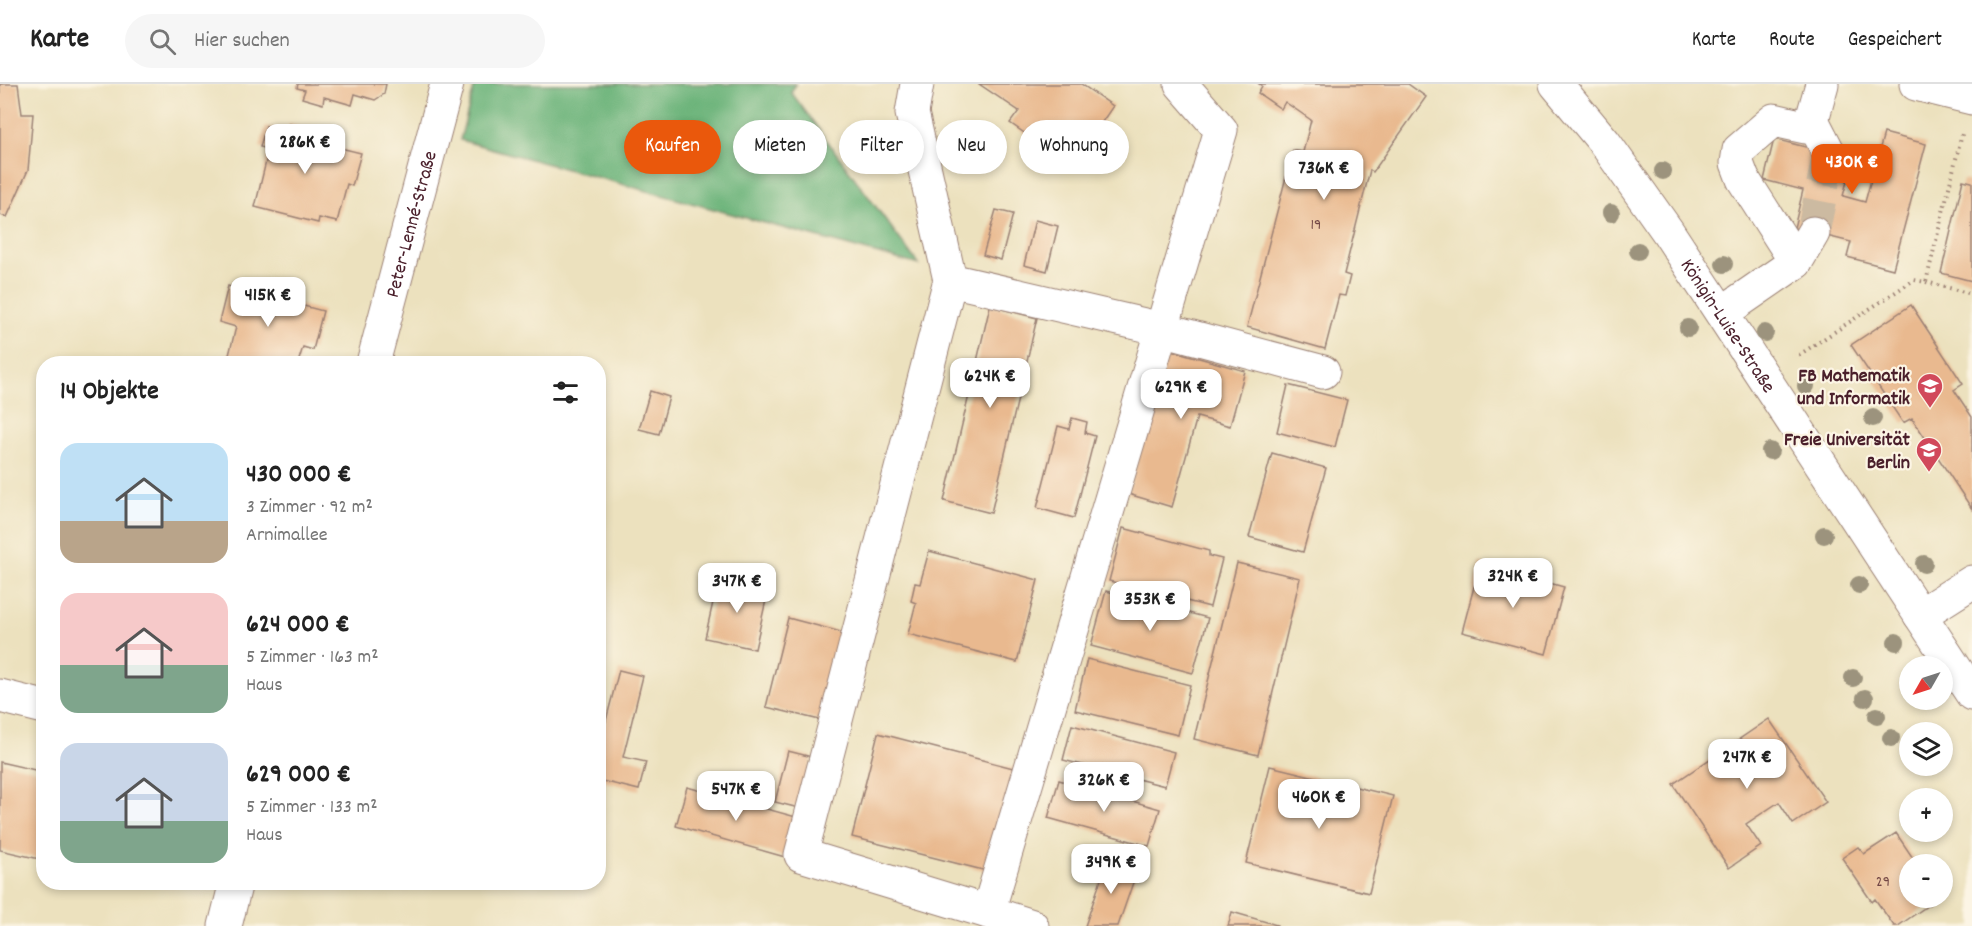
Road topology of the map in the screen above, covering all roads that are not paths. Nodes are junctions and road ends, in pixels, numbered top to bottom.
1 (447, 84) edge
2 (917, 84) edge
3 (1180, 84) edge
4 (1556, 84) edge
5 (1822, 84) edge
6 (1916, 84) edge
7 (1972, 98) edge
8 (1812, 120) junction
9 (1829, 153) tunnel mouth
10 (1813, 233) tunnel mouth
11 (1796, 262) junction
12 (950, 280) junction
13 (1722, 313) junction
14 (1162, 329) junction
15 (375, 356) edge
16 (1323, 372) dead end
17 (1972, 582) edge
18 (1920, 615) junction
19 (1972, 694) edge
20 (0, 696) edge
21 (36, 705) edge
22 (234, 890) edge
23 (988, 912) junction
24 (225, 926) edge
25 (1032, 926) edge

1 - 15 main road, Peter-Lenné-Straße
2 - 12 main road
3 - 14 main road
4 - 13 main road, Königin-Luise-Straße
5 - 8 main road
6 - 7 main road
8 - 9 main road
8 - 11 main road
10 - 11 main road
11 - 13 main road
12 - 14 main road
12 - 23 main road
13 - 18 main road, Königin-Luise-Straße
14 - 16 main road
14 - 23 main road
17 - 18 main road
18 - 19 main road, Königin-Luise-Straße
20 - 21 main road
22 - 24 main road
23 - 25 main road

